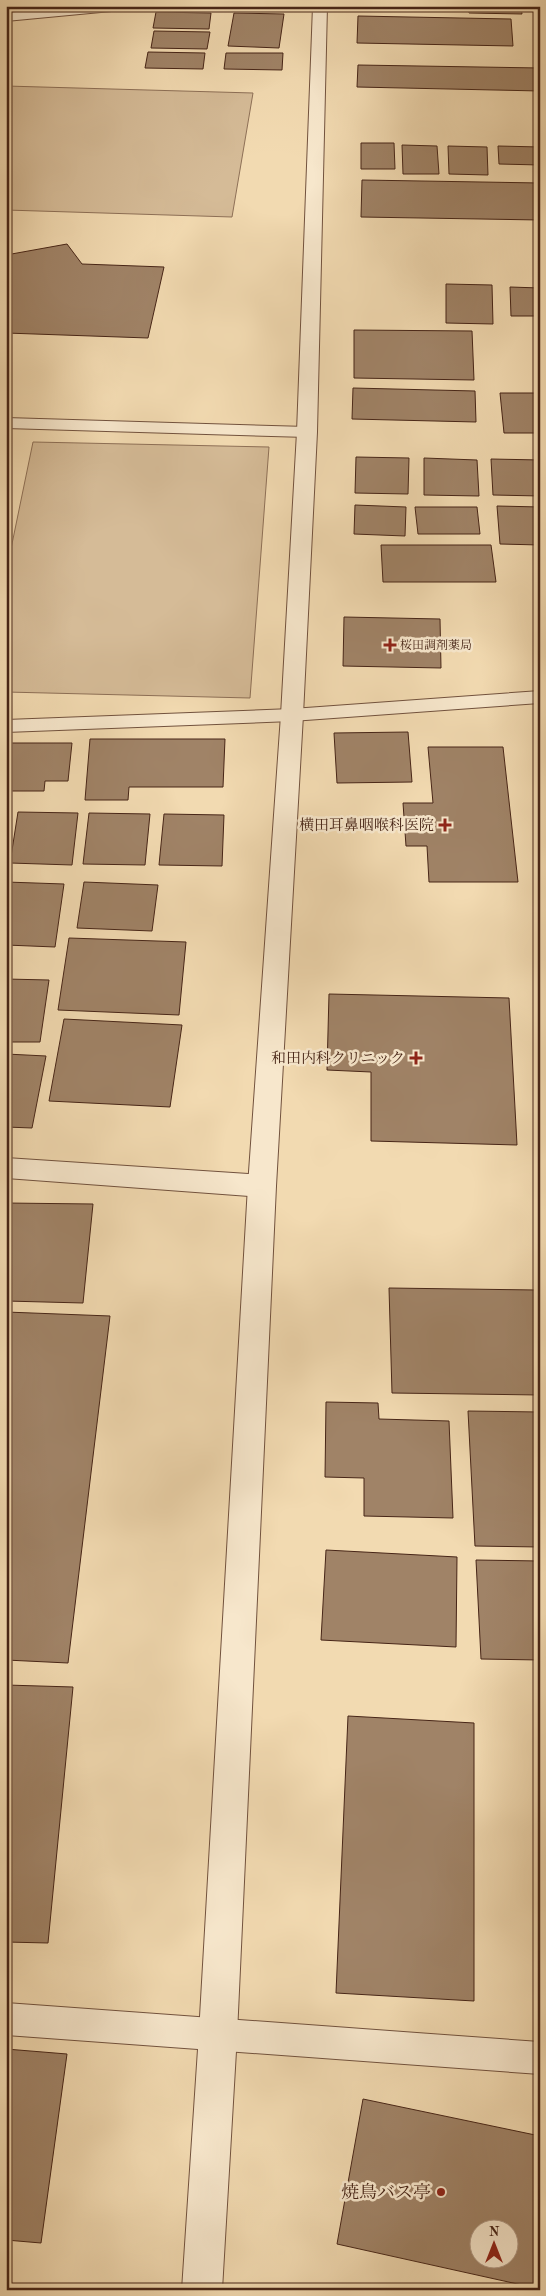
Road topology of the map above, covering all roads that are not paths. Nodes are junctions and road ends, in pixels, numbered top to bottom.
1 (122, 6) edge
2 (320, 6) edge
3 (6, 17) edge
4 (7, 425) edge
5 (307, 432) junction
6 (540, 697) edge
7 (292, 714) junction
8 (6, 726) edge
9 (6, 1168) edge
10 (262, 1186) junction
11 (6, 2019) edge
12 (218, 2034) junction
13 (540, 2058) edge
14 (202, 2290) edge

1 - 3 lane
2 - 5 street
4 - 5 lane
5 - 7 street
6 - 7 lane
7 - 8 lane
7 - 10 street
9 - 10 street
10 - 12 street
11 - 12 lane
12 - 13 lane
12 - 14 street

